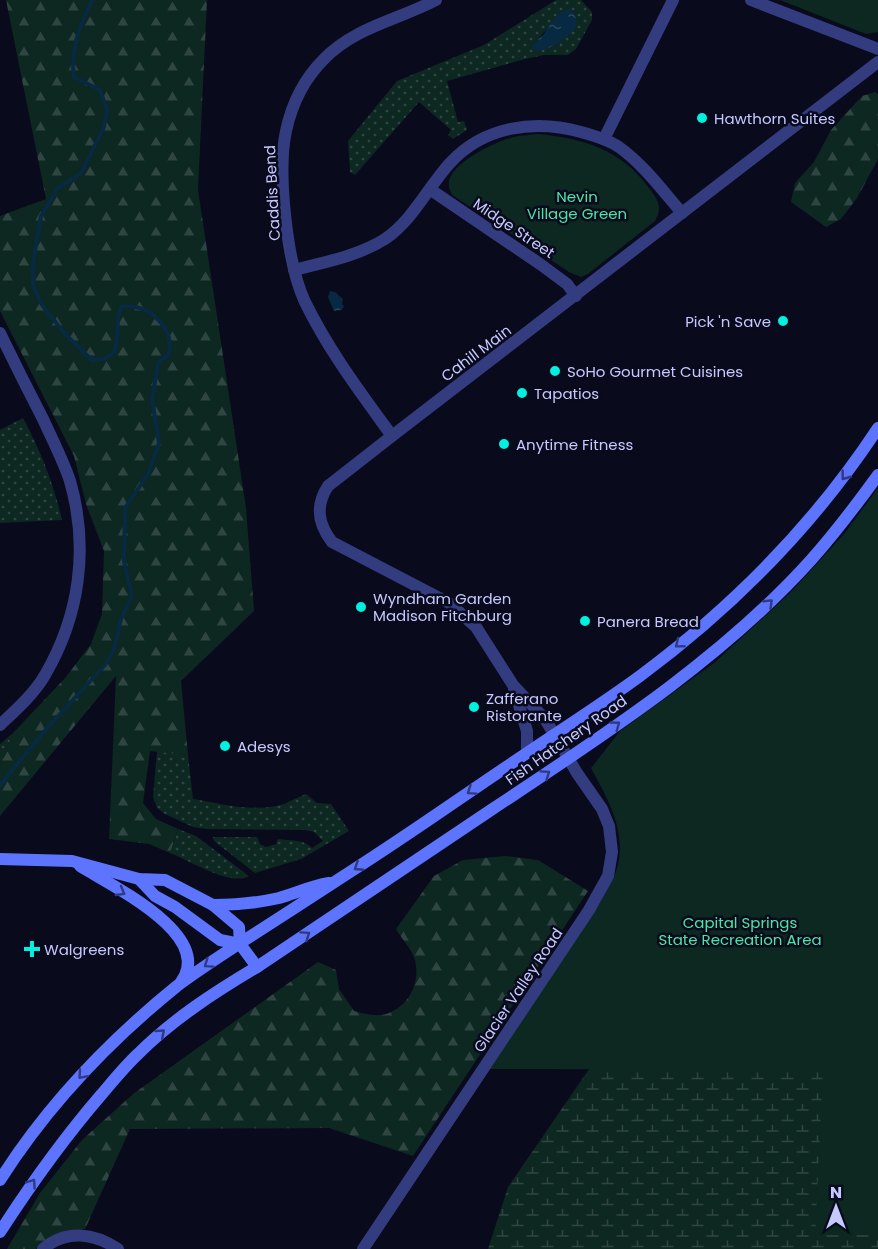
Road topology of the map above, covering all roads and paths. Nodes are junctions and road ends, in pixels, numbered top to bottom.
1 (436, 0) edge
2 (673, 0) edge
3 (751, 0) edge
4 (878, 49) edge
5 (878, 62) edge
6 (604, 139) junction
7 (431, 190) junction
8 (682, 213) junction
9 (294, 270) junction
10 (576, 296) junction
11 (0, 333) edge
12 (878, 428) edge
13 (392, 436) junction
14 (878, 475) edge
15 (513, 685) junction
16 (0, 725) edge
17 (555, 735) junction
18 (527, 753) junction
19 (569, 759) junction
20 (0, 859) edge
21 (72, 861) junction
22 (139, 879) junction
23 (336, 881) junction
24 (213, 905) junction
25 (240, 944) junction
26 (257, 968) junction
27 (178, 986) junction
28 (0, 1180) edge
29 (0, 1232) edge
30 (43, 1249) edge
31 (118, 1249) edge
32 (363, 1249) edge

1 - 9 street, Caddis Bend
2 - 6 street
3 - 4 street
5 - 8 street, Cahill Main
6 - 7 street
6 - 8 street
7 - 9 street
7 - 10 street, Midge Street
8 - 10 street, Cahill Main
9 - 13 street, Caddis Bend
10 - 13 street, Cahill Main
11 - 16 street
12 -> 17 main road, Fish Hatchery Road
13 - 15 street, Cahill Main
19 -> 14 main road, Fish Hatchery Road
15 - 17 street, Cahill Main
15 - 18 street, Cahill Main
17 - 18 main road, Fish Hatchery Road
17 - 19 street, Glacier Valley Road
18 -> 23 main road, Fish Hatchery Road
26 -> 19 main road, Fish Hatchery Road
19 - 32 street, Glacier Valley Road
20 - 21 main road
21 - 22 main road
21 -> 27 main road
22 - 24 main road
22 - 25 main road
23 - 24 main road
23 - 25 main road, Fish Hatchery Road
24 - 25 main road
25 - 26 main road
25 -> 27 main road, Fish Hatchery Road
29 -> 26 main road, Fish Hatchery Road
27 -> 28 main road, Fish Hatchery Road
30 - 31 street

